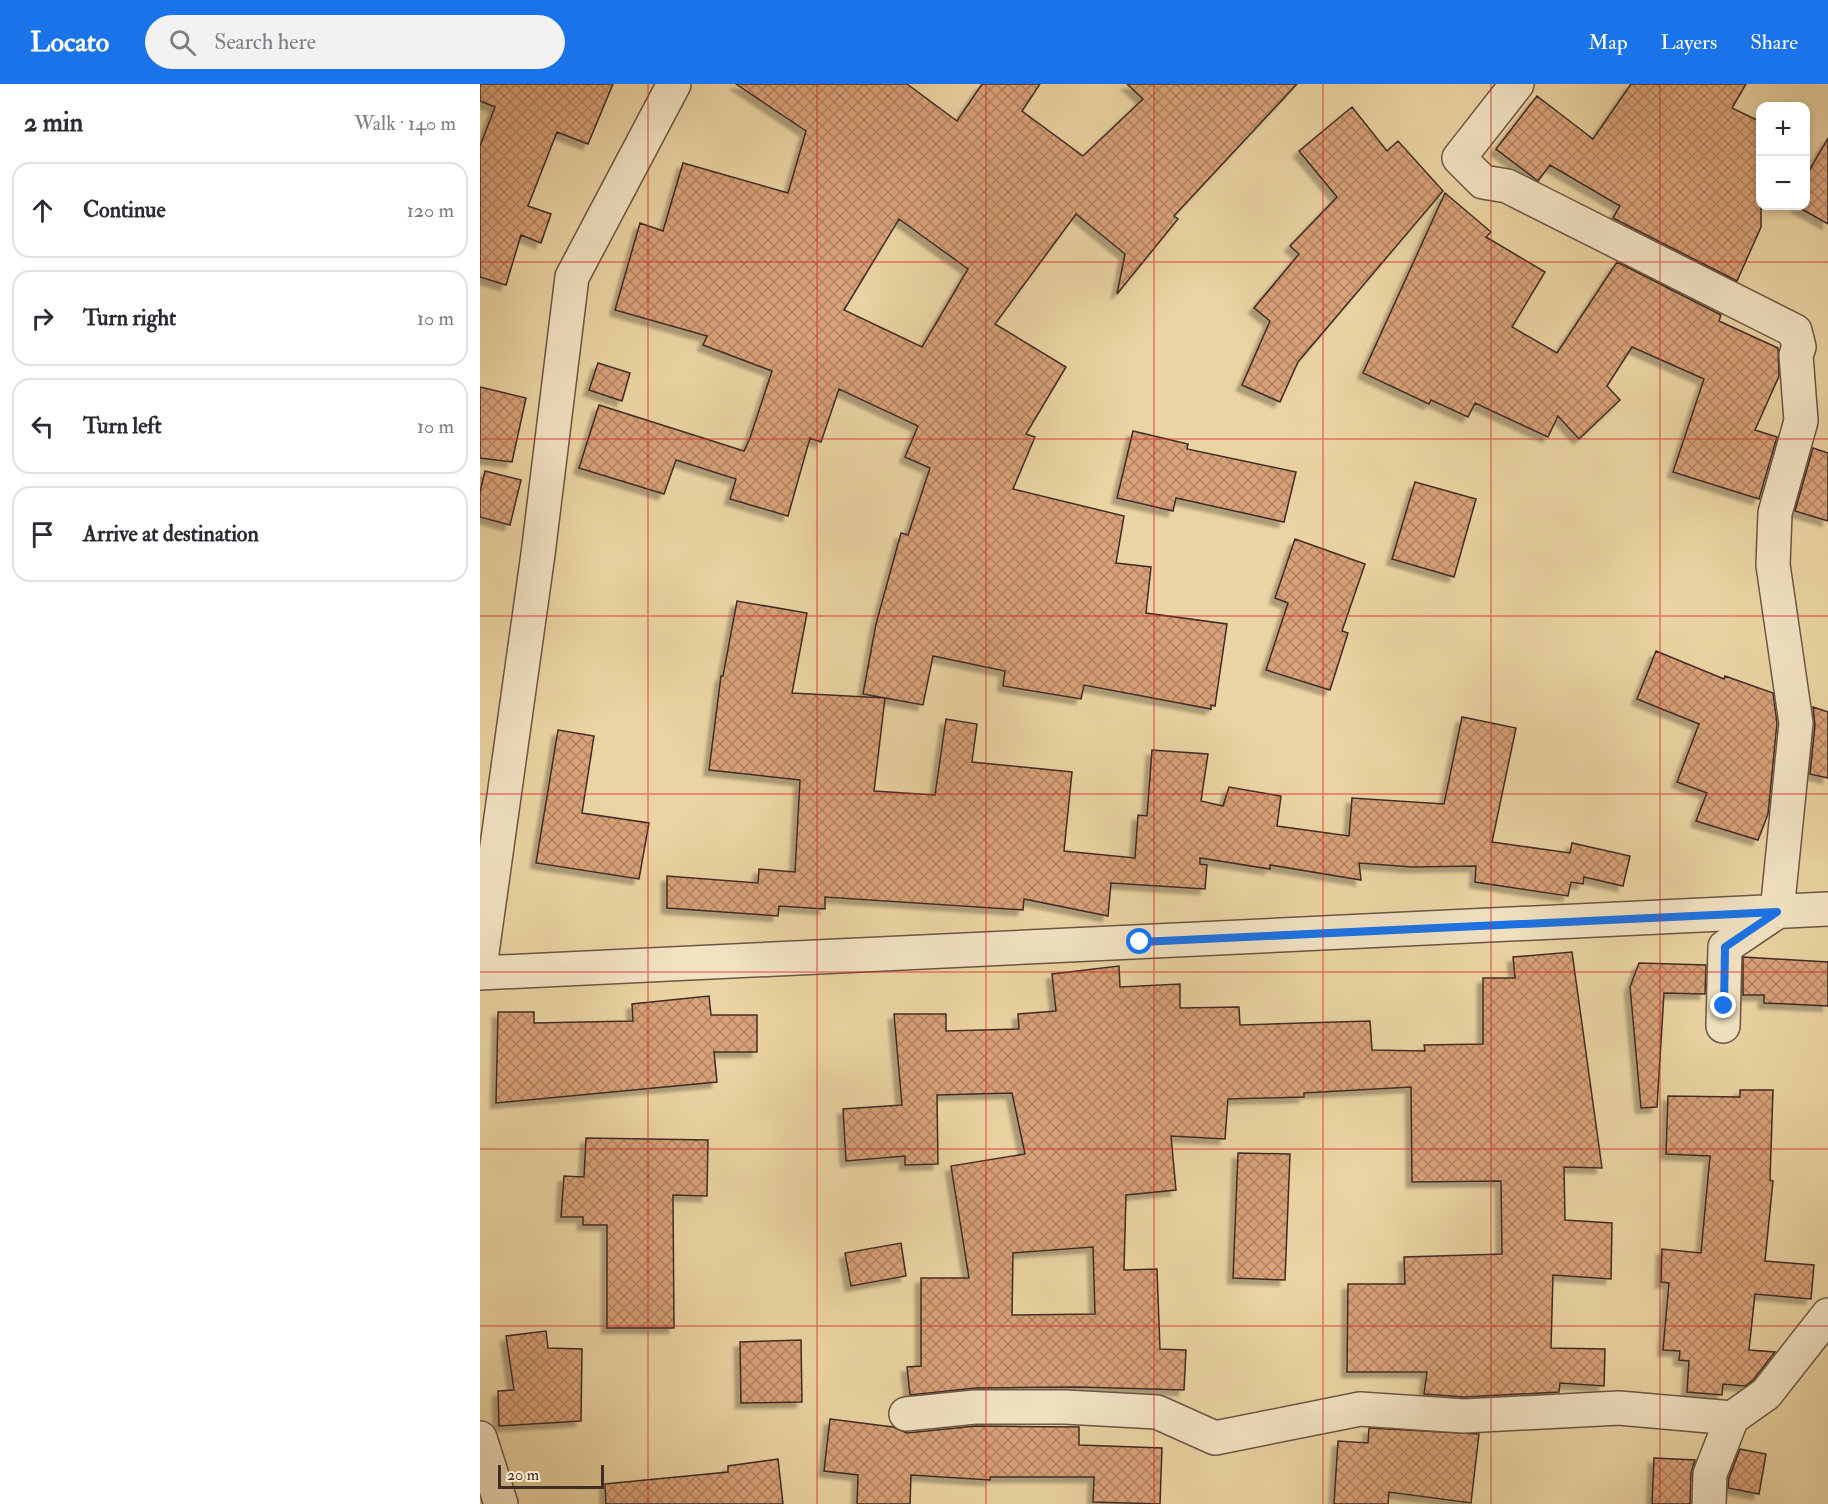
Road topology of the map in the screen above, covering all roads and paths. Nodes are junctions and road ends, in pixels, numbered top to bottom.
1 (674, 84) edge
2 (1518, 84) edge
3 (1828, 909) edge
4 (1777, 912) junction
5 (480, 967) edge
6 (480, 973) edge
7 (1724, 1026) dead end
8 (1828, 1315) edge
9 (906, 1414) dead end
10 (1732, 1418) junction
11 (480, 1438) edge
12 (501, 1504) edge
13 (1709, 1504) edge

1 - 5 street
2 - 4 street
3 - 4 street
4 - 6 street
4 - 7 street
8 - 10 street
9 - 10 street
10 - 13 street
11 - 12 street

